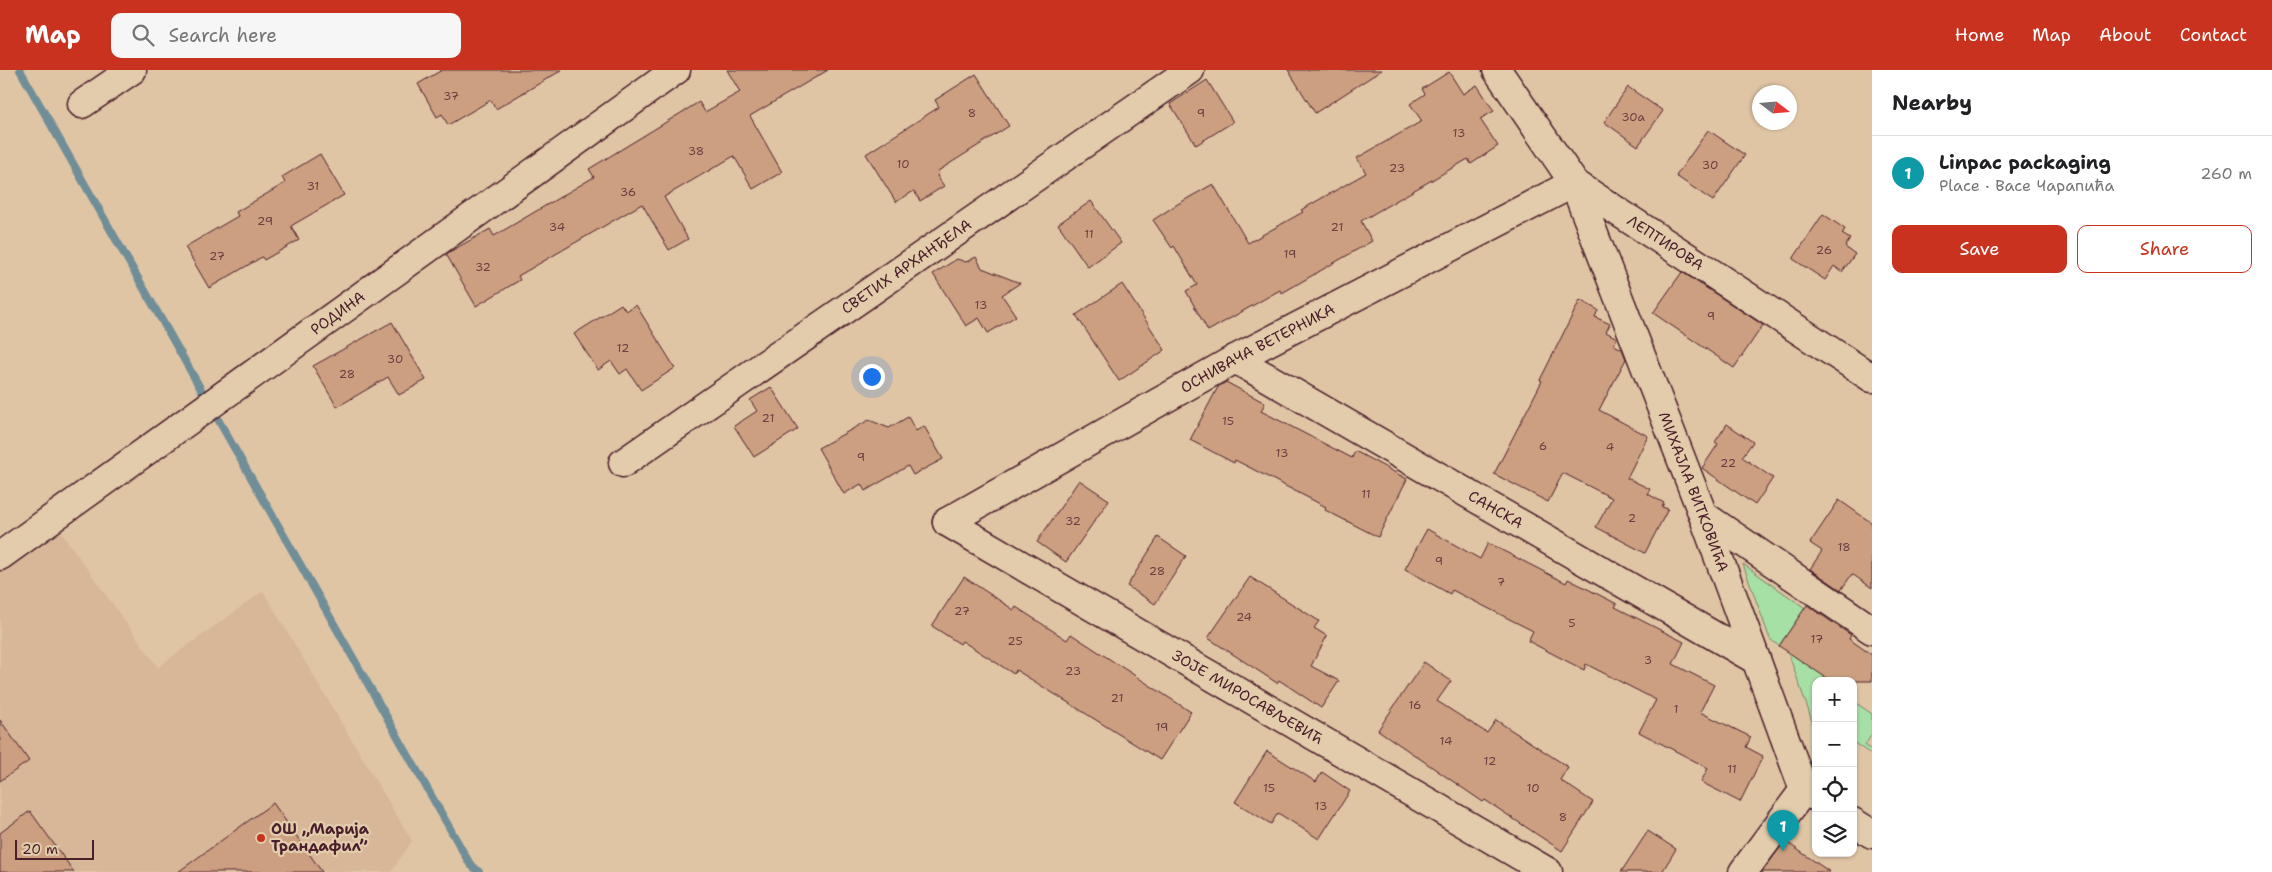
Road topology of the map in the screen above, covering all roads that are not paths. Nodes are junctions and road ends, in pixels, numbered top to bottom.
1 (132, 70) edge
2 (676, 70) edge
3 (1190, 70) edge
4 (1497, 70) edge
5 (82, 104) dead end
6 (1574, 183) junction
7 (1234, 359) junction
8 (1872, 378) edge
9 (623, 463) dead end
10 (1703, 515) junction
11 (947, 522) joint
12 (0, 556) edge
13 (1872, 630) edge
14 (1756, 660) junction
15 (1810, 794) edge
16 (1857, 825) edge
17 (1872, 834) edge
18 (1548, 872) edge
19 (1743, 872) edge

1 - 5 street
2 - 12 street, РОДИНА
3 - 9 street, СВЕТИХ АРХАНЂЕЛА
4 - 6 street, ЛЕПТИРОВА
6 - 7 street, ОСНИВАЧА ВЕТЕРНИКА
6 - 8 street, ЛЕПТИРОВА
6 - 10 street, МИХАЈЛА ВИТКОВИЋА
7 - 11 street, ОСНИВАЧА ВЕТЕРНИКА
7 - 14 street, САНСКА
10 - 13 street
10 - 14 street, МИХАЈЛА ВИТКОВИЋА
11 - 18 street, ЗОЈЕ МИРОСАВЉЕВИЋ
14 - 15 street, МИХАЈЛА ВИТКОВИЋА
15 - 19 street
16 - 17 street

